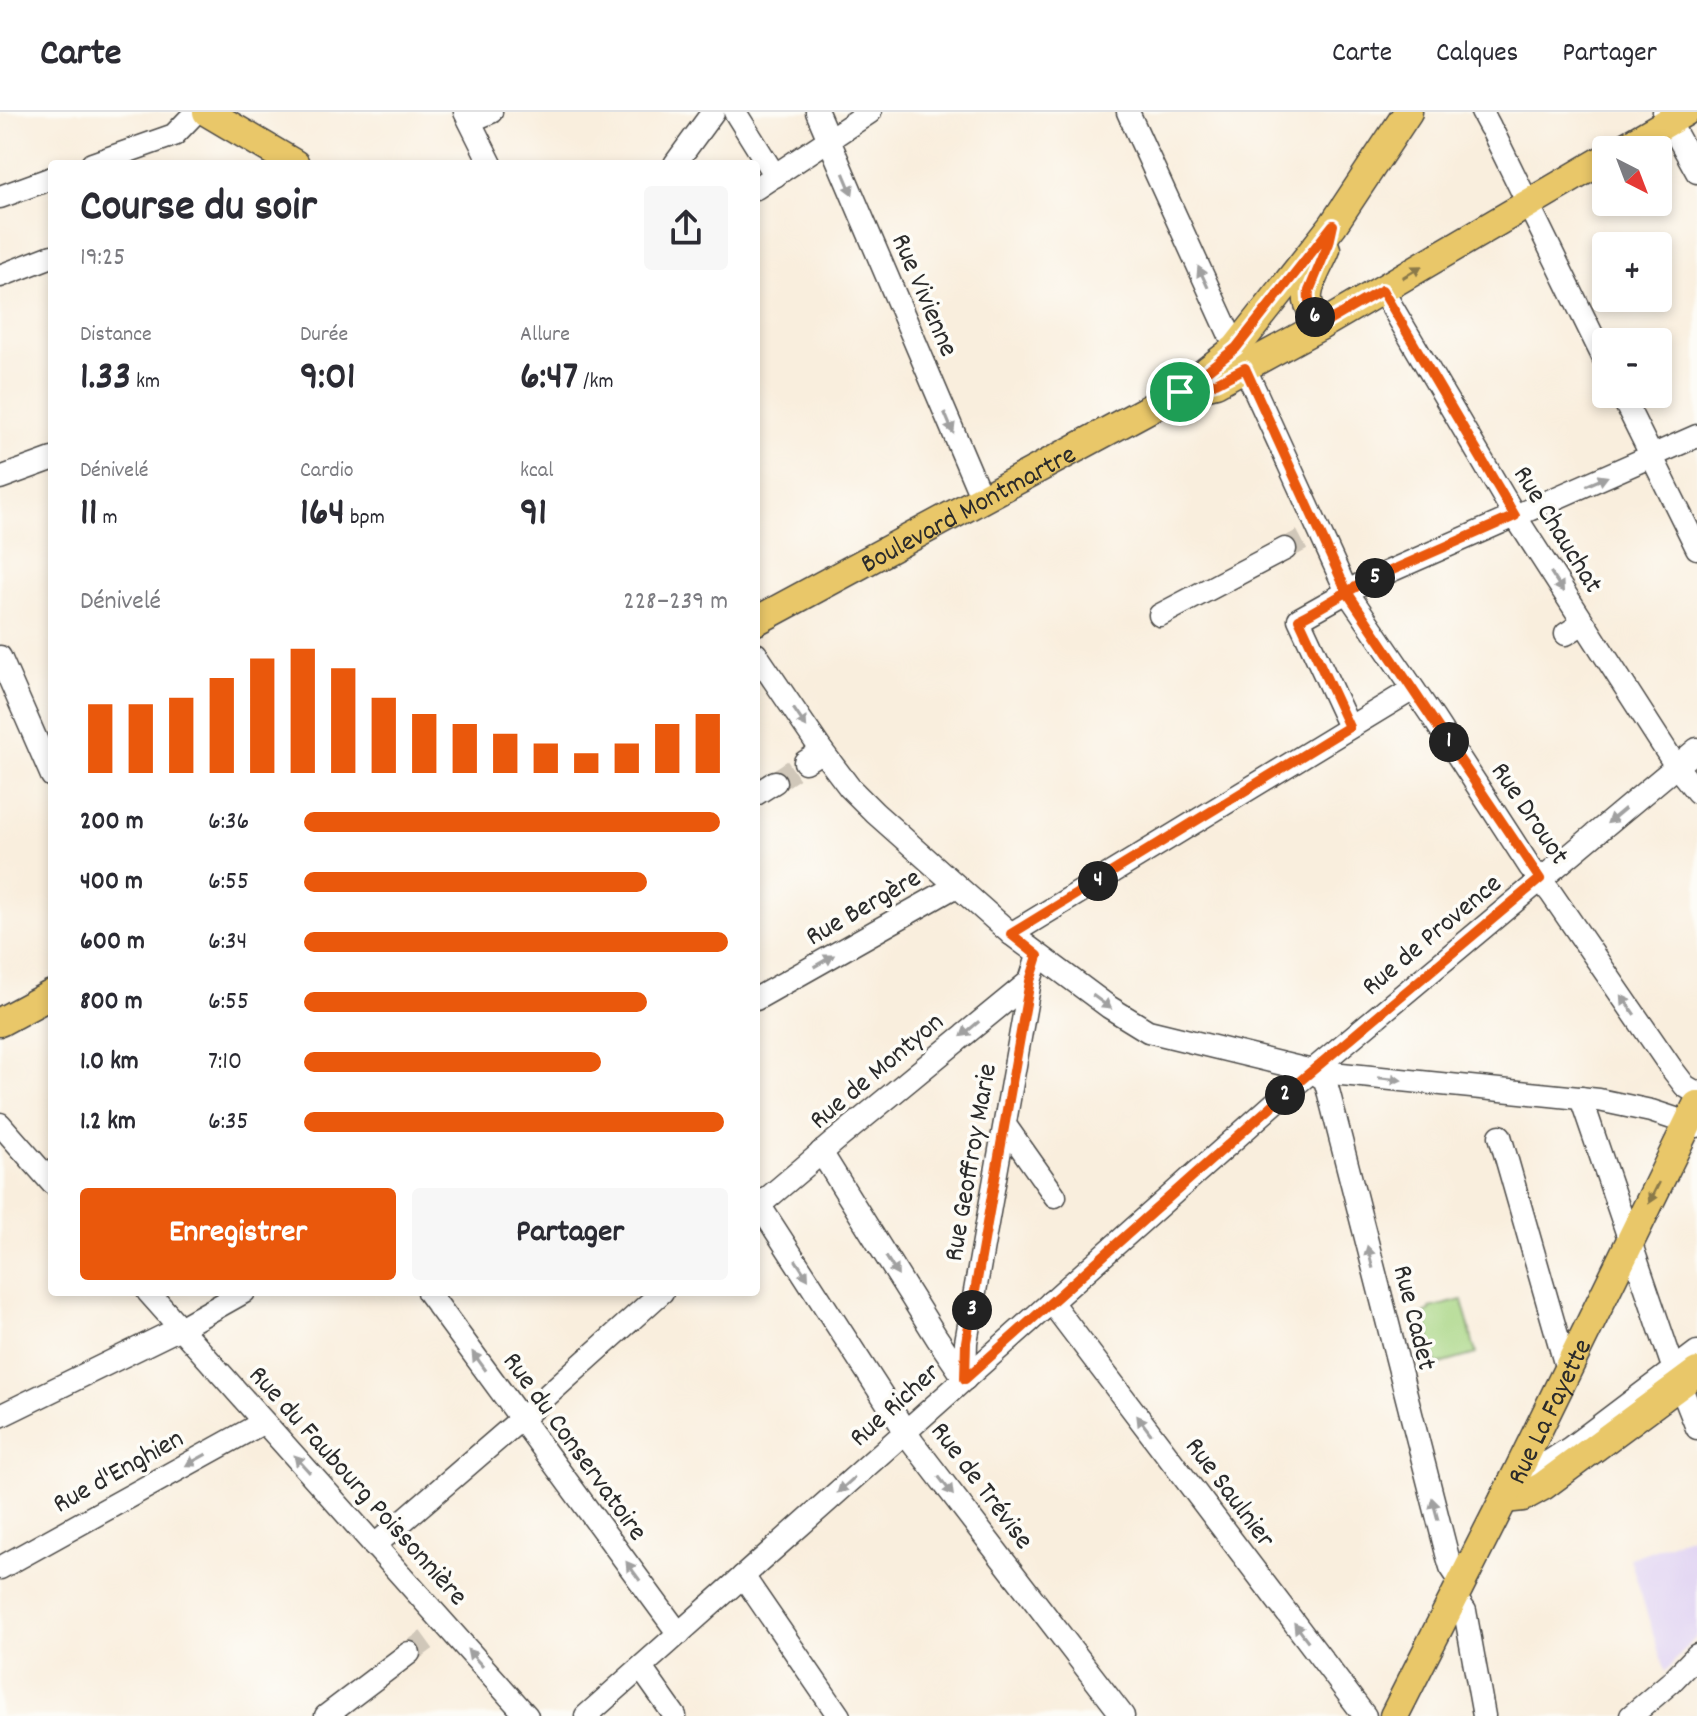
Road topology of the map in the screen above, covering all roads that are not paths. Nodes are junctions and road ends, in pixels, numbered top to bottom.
1 (196, 112) edge
2 (207, 112) edge
3 (713, 112) edge
4 (735, 112) edge
5 (817, 112) edge
6 (870, 112) edge
7 (1128, 112) edge
8 (1408, 112) edge
9 (475, 115) edge
10 (1673, 115) edge
11 (1488, 124) edge
12 (1641, 136) edge
13 (829, 140) junction
14 (103, 160) edge
15 (286, 160) edge
16 (490, 160) edge
17 (678, 160) edge
18 (756, 160) edge
19 (1592, 166) edge
20 (1697, 172) edge
21 (48, 179) edge
22 (765, 182) edge
23 (0, 197) edge
24 (1528, 203) junction
25 (1333, 225) junction
26 (48, 257) edge
27 (1301, 266) junction
28 (0, 276) edge
29 (1382, 290) junction
30 (1320, 326) junction
31 (1592, 334) edge
32 (1290, 343) junction
33 (1240, 358) junction
34 (1628, 408) edge
35 (1697, 436) edge
36 (1652, 457) junction
37 (48, 460) edge
38 (0, 478) edge
39 (982, 499) junction
40 (1515, 516) junction
41 (1302, 540) junction
42 (1697, 548) edge
43 (1347, 592) junction
44 (1160, 615) dead end
45 (760, 619) edge
46 (0, 657) edge
47 (760, 661) edge
48 (1413, 689) junction
49 (1349, 727) junction
50 (1697, 749) edge
51 (1676, 766) junction
52 (48, 767) edge
53 (1697, 792) edge
54 (1540, 879) junction
55 (956, 886) junction
56 (1011, 934) junction
57 (1038, 956) junction
58 (1030, 981) junction
59 (48, 996) edge
60 (760, 997) edge
61 (0, 1022) edge
62 (1672, 1069) junction
63 (1312, 1071) junction
64 (1697, 1093) edge
65 (1581, 1098) junction
66 (1651, 1111) junction
67 (1694, 1118) edge
68 (0, 1124) edge
69 (1005, 1125) junction
70 (1500, 1136) dead end
71 (821, 1152) junction
72 (48, 1178) edge
73 (1055, 1196) dead end
74 (760, 1202) edge
75 (760, 1209) edge
76 (1630, 1242) junction
77 (152, 1296) edge
78 (237, 1296) edge
79 (431, 1296) edge
80 (658, 1296) edge
81 (1051, 1302) junction
82 (180, 1328) junction
83 (1697, 1352) edge
84 (1567, 1370) junction
85 (1684, 1376) edge
86 (965, 1379) junction
87 (0, 1416) edge
88 (521, 1419) junction
89 (264, 1422) junction
90 (1697, 1428) edge
91 (906, 1432) junction
92 (1517, 1473) junction
93 (1504, 1499) junction
94 (374, 1546) junction
95 (0, 1568) edge
96 (743, 1576) junction
97 (1458, 1589) junction
98 (679, 1634) junction
99 (409, 1653) tunnel mouth
100 (1697, 1655) edge
101 (641, 1668) junction
102 (326, 1716) edge
103 (527, 1716) edge
104 (586, 1716) edge
105 (675, 1716) edge
106 (839, 1716) edge
107 (1123, 1716) edge
108 (1365, 1716) edge
109 (1394, 1716) edge
110 (1484, 1716) edge
111 (1631, 1716) edge

1 - 14 street
2 - 15 main road
3 - 17 street
4 - 18 street
5 - 13 street, Rue Vivienne
6 - 13 street
33 -> 7 street, Rue Drouot
8 - 25 main road
9 - 16 street
10 - 12 main road
10 - 20 street
11 - 24 street
13 - 22 street
13 -> 39 street, Rue Vivienne
19 - 24 main road, Boulevard Montmartre
21 - 23 street
29 -> 24 main road, Boulevard Montmartre
24 - 31 street
25 - 27 main road
25 - 30 main road
26 - 28 street
27 - 32 main road
27 - 33 main road
29 - 30 main road, Boulevard Montmartre
29 - 40 street, Rue Chauchat
30 - 32 main road, Boulevard Montmartre
32 - 33 main road, Boulevard Montmartre
33 - 39 main road, Boulevard Montmartre
33 - 41 street, Rue Drouot
34 - 36 street
35 - 36 street
40 -> 36 street
36 - 42 street
37 - 38 street
39 - 45 main road, Boulevard Montmartre
40 - 43 street
40 -> 51 street, Rue Chauchat
41 - 43 street, Rue Drouot
41 - 44 street
43 - 48 street, Rue Drouot
43 - 49 street
46 - 52 street
47 -> 55 street
48 - 49 street
48 - 54 street, Rue Drouot
49 - 56 street
50 - 51 street, Rue de Provence
51 - 53 street, Rue Chauchat
51 -> 54 street, Rue de Provence
62 -> 54 street, Rue Drouot
54 - 63 street, Rue de Provence
55 - 56 street
60 -> 55 street, Rue Bergère
56 - 57 street
57 - 58 street, Rue Geoffroy Marie
57 -> 63 street
58 - 69 street, Rue Geoffroy Marie
58 -> 71 street, Rue de Montyon
59 - 61 main road
62 - 64 street, Rue Drouot
62 - 66 street
63 -> 65 street
63 - 81 street, Rue Richer
97 -> 63 street, Rue Cadet
65 - 66 street
65 - 76 street
66 - 67 street
67 -> 76 main road, Rue La Fayette
68 - 72 street
69 - 73 street
69 - 86 street, Rue Geoffroy Marie
70 - 84 street
71 - 74 street, Rue de Montyon
71 -> 86 street
75 -> 91 street, Rue de Trévise
76 - 84 main road, Rue La Fayette
76 - 85 street
77 - 82 street, Rue du Faubourg Poissonnière
78 - 82 street
88 -> 79 street, Rue du Conservatoire
80 - 88 street
81 - 86 street, Rue Richer
108 -> 81 street, Rue Saulnier
82 - 87 street
82 - 89 street, Rue du Faubourg Poissonnière
83 - 85 street
84 - 92 main road, Rue La Fayette
85 - 90 street
85 - 92 street
85 - 93 main road
86 - 91 street, Rue Richer
88 - 94 street
98 -> 88 street, Rue du Conservatoire
94 -> 89 street, Rue du Faubourg Poissonnière
89 -> 95 street, Rue d'Enghien
91 -> 96 street, Rue Richer
91 -> 107 street, Rue de Trévise
92 - 93 main road, Rue La Fayette
93 - 97 main road, Rue La Fayette
103 -> 94 street, Rue du Faubourg Poissonnière
96 - 98 street, Rue Richer
96 - 106 street
97 - 109 main road, Rue La Fayette
97 - 110 street, Rue Cadet
98 - 101 street, Rue Richer
99 - 102 street
100 - 111 street
101 - 104 street, Rue Richer
101 - 105 street

